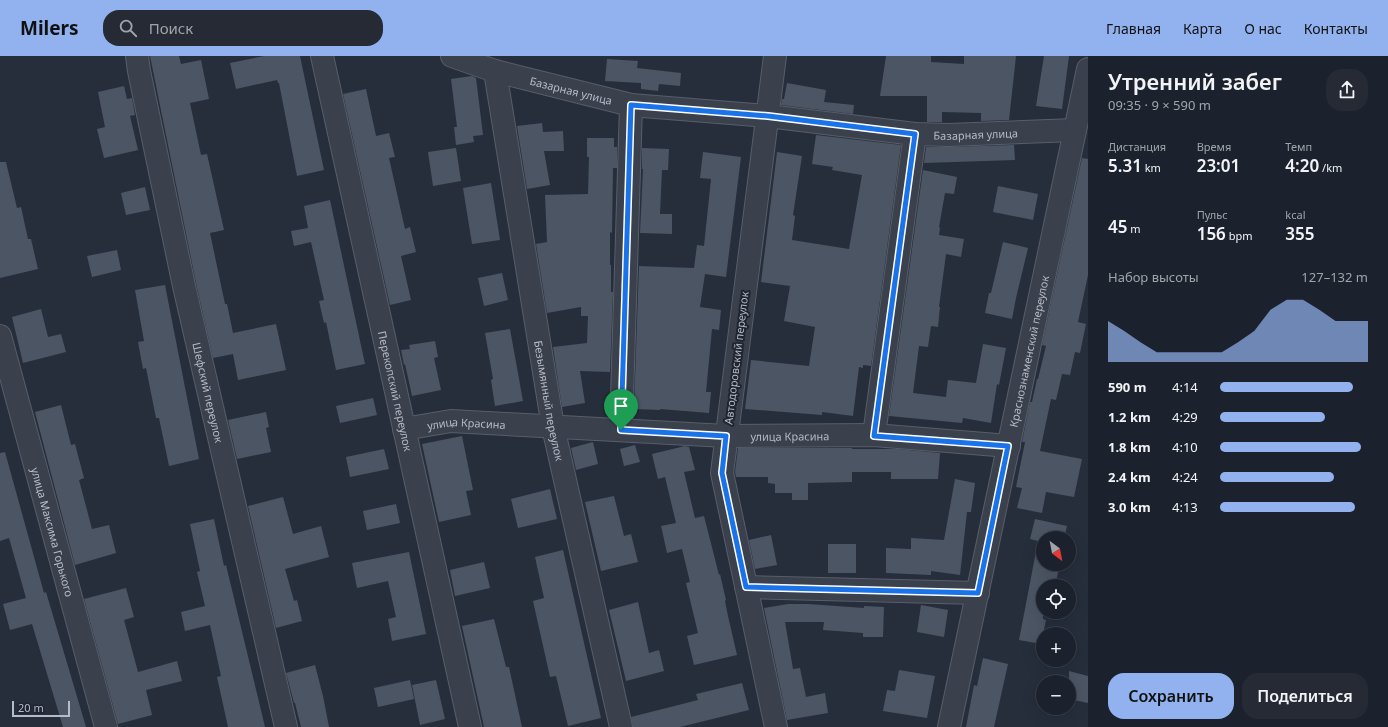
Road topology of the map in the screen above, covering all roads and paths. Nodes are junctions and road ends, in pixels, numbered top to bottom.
1 (137, 56) edge
2 (322, 56) edge
3 (452, 56) edge
4 (775, 56) edge
5 (1088, 69) edge
6 (495, 71) junction
7 (631, 105) junction
8 (768, 116) junction
9 (1075, 130) junction
10 (915, 134) junction
11 (0, 336) edge
12 (553, 427) junction
13 (404, 428) junction
14 (621, 430) junction
15 (726, 436) junction
16 (874, 436) junction
17 (1008, 446) junction
18 (746, 587) junction
19 (978, 593) junction
20 (106, 727) edge
21 (286, 727) edge
22 (470, 727) edge
23 (621, 727) edge
24 (776, 727) edge
25 (949, 727) edge

1 - 21 street, Шефский переулок
2 - 13 street, Перекопский переулок
3 - 6 street, Базарная улица
4 - 8 street, Автодоровский переулок
5 - 9 street, Краснознаменский переулок
6 - 7 street, Базарная улица
6 - 12 street, Безымянный переулок
7 - 8 street, Базарная улица
7 - 14 street
8 - 10 street, Базарная улица
8 - 15 street, Автодоровский переулок
9 - 10 street, Базарная улица
9 - 17 street, Краснознаменский переулок
10 - 16 street
11 - 20 street, улица Максима Горького
12 - 13 street, улица Красина
12 - 14 street, улица Красина
12 - 23 street, Безымянный переулок
13 - 22 street, Перекопский переулок
14 - 15 street, улица Красина
15 - 16 street, улица Красина
15 - 18 street, Автодоровский переулок
16 - 17 street, улица Красина
17 - 19 street, Краснознаменский переулок
18 - 19 street
18 - 24 street, Автодоровский переулок
19 - 25 street, Краснознаменский переулок

